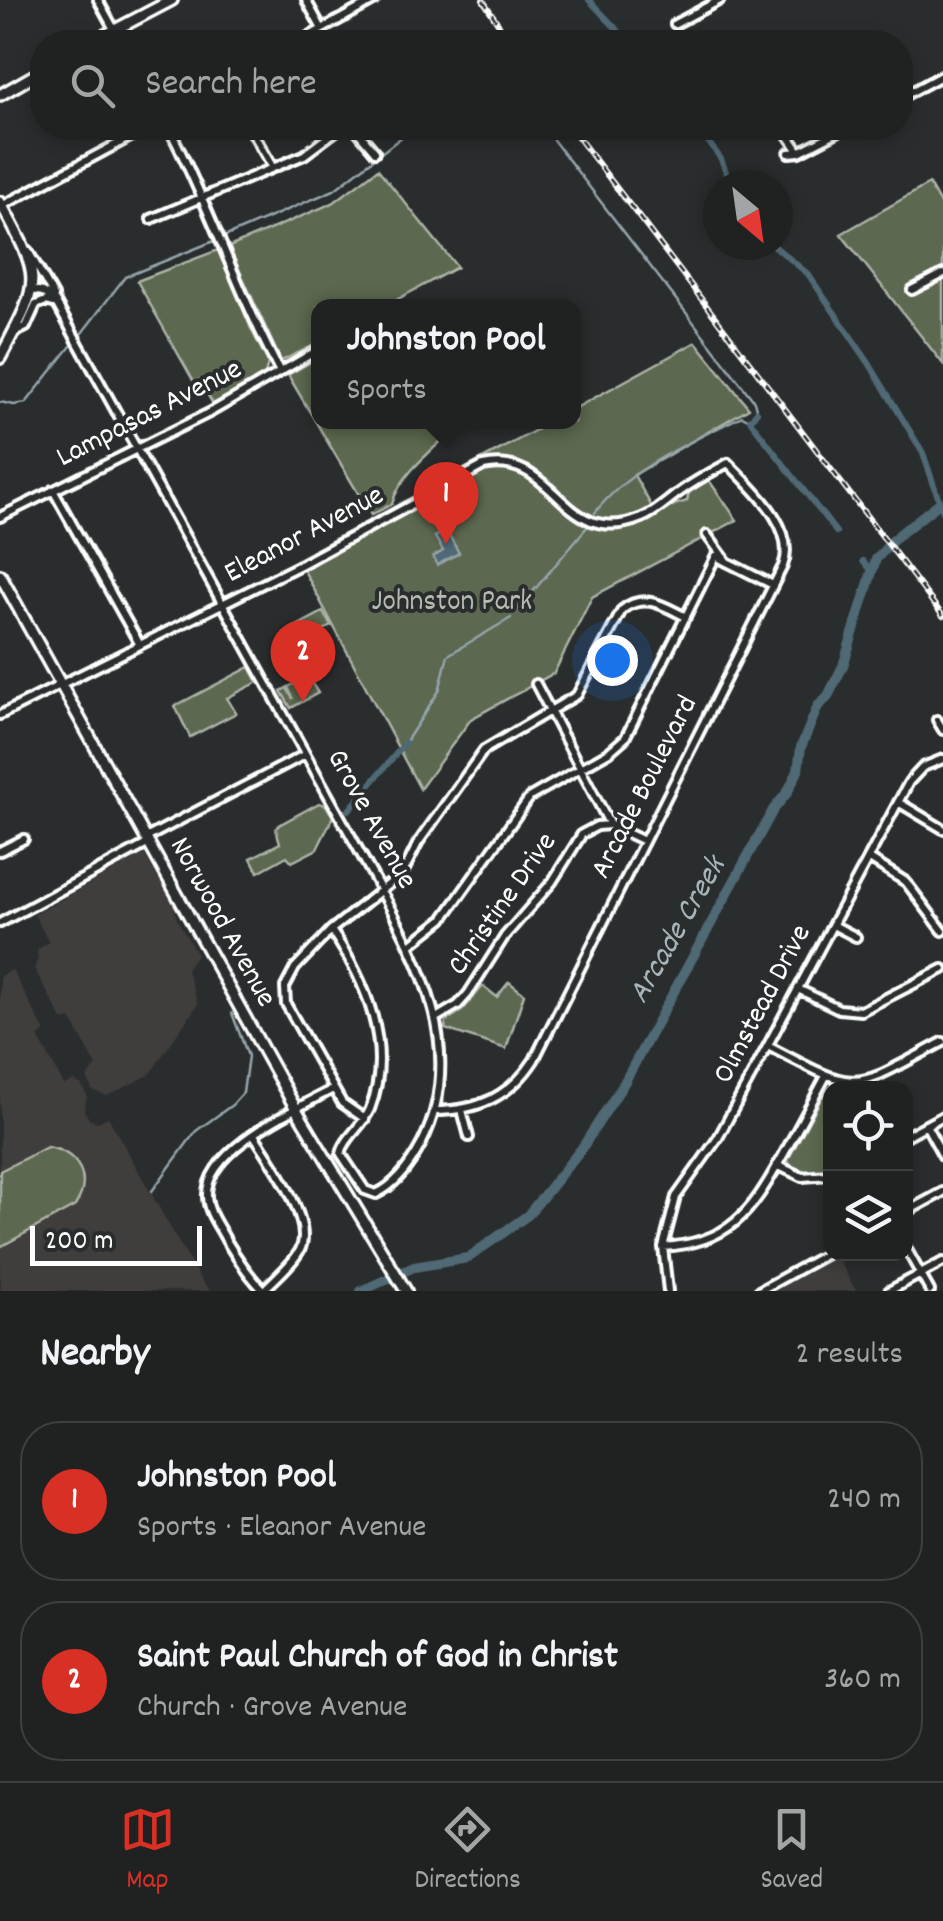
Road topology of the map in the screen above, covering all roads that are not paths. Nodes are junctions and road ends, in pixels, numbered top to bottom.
1 (98, 0) edge
2 (172, 0) edge
3 (306, 0) edge
4 (375, 0) edge
5 (720, 0) edge
6 (675, 24) dead end
7 (322, 29) joint
8 (113, 30) edge
9 (116, 30) edge
10 (943, 75) edge
11 (30, 78) edge
12 (913, 91) edge
13 (0, 95) edge
14 (124, 140) edge
15 (175, 140) edge
16 (257, 140) edge
17 (325, 140) edge
18 (365, 140) edge
19 (791, 140) edge
20 (822, 140) edge
21 (375, 152) dead end
22 (799, 152) junction
23 (788, 153) dead end
24 (273, 168) junction
25 (202, 197) junction
26 (1, 205) edge
27 (151, 219) dead end
28 (24, 246) junction
29 (943, 274) edge
30 (32, 290) junction
31 (912, 290) dead end
32 (58, 306) junction
33 (14, 333) junction
34 (311, 354) edge
35 (0, 358) edge
36 (280, 372) junction
37 (136, 449) junction
38 (728, 463) joint
39 (54, 490) junction
40 (0, 517) edge
41 (708, 535) dead end
42 (727, 562) junction
43 (0, 575) edge
44 (773, 585) junction
45 (222, 605) junction
46 (686, 617) junction
47 (140, 645) junction
48 (536, 684) dead end
49 (61, 685) junction
50 (551, 712) junction
51 (0, 715) edge
52 (937, 720) dead end
53 (943, 730) edge
54 (304, 754) junction
55 (943, 759) edge
56 (581, 768) junction
57 (898, 802) junction
58 (610, 826) junction
59 (943, 828) edge
60 (24, 839) dead end
61 (147, 840) junction
62 (644, 841) junction
63 (0, 851) edge
64 (868, 858) junction
65 (382, 891) junction
66 (0, 923) edge
67 (832, 924) junction
68 (331, 930) junction
69 (943, 931) edge
70 (856, 937) dead end
71 (410, 945) junction
72 (943, 969) edge
73 (798, 989) junction
74 (436, 1018) junction
75 (943, 1042) edge
76 (768, 1046) junction
77 (826, 1076) junction
78 (333, 1088) junction
79 (296, 1109) junction
80 (462, 1110) junction
81 (434, 1111) junction
82 (943, 1116) edge
83 (365, 1119) junction
84 (926, 1125) junction
85 (913, 1132) edge
86 (254, 1135) junction
87 (469, 1137) dead end
88 (943, 1156) edge
89 (777, 1165) junction
90 (823, 1175) edge
91 (943, 1192) edge
92 (913, 1208) edge
93 (663, 1248) junction
94 (823, 1256) edge
95 (913, 1261) edge
96 (943, 1262) edge
97 (920, 1274) junction
98 (263, 1291) edge
99 (406, 1291) edge
100 (668, 1291) edge
101 (759, 1291) edge
102 (889, 1291) edge
103 (930, 1291) edge

1 - 8 street
2 - 9 main road
3 - 7 street
4 - 7 street
5 - 6 street
10 - 12 street
11 - 13 main road
14 - 26 street
15 - 25 street
16 - 24 street
17 - 24 street
18 - 21 street
19 - 22 street
20 - 22 street
22 - 23 street
24 - 25 street
25 - 27 street
25 - 36 street
26 - 28 main road, Grove Avenue
28 - 30 main road, Grove Avenue
28 - 32 street, Grove Avenue
29 - 31 street
30 - 32 street, Grove Avenue
30 - 33 main road
32 - 33 street
32 - 37 street, Grove Avenue
33 - 35 main road
34 - 36 street, Lampasas Avenue
36 - 37 street, Lampasas Avenue
37 - 39 street, Lampasas Avenue
37 - 45 street, Grove Avenue
38 - 44 street, Arcade Boulevard
38 - 45 street, Eleanor Avenue
39 - 40 street, Lampasas Avenue
39 - 47 street
41 - 42 street
42 - 44 street
42 - 46 street
43 - 49 main road, Norwood Avenue
44 - 62 street, Arcade Boulevard
45 - 47 street, Eleanor Avenue
45 - 54 street, Grove Avenue
46 - 50 street
46 - 56 street
47 - 49 street, Eleanor Avenue
48 - 50 street
49 - 51 street, Eleanor Avenue
49 - 61 main road, Norwood Avenue
50 - 56 street
50 - 65 street
52 - 53 street
54 - 61 street
54 - 65 street, Grove Avenue
55 - 57 street, Olmstead Drive
56 - 58 street
56 - 71 street
57 - 59 street
57 - 64 street, Olmstead Drive
58 - 62 street
58 - 74 street, Christine Drive
60 - 63 street
61 - 66 street
61 - 79 main road, Norwood Avenue
62 - 80 street, Arcade Boulevard
64 - 67 street, Olmstead Drive
64 - 69 street
65 - 68 street
65 - 71 street, Grove Avenue
67 - 70 street
67 - 73 street, Olmstead Drive
68 - 78 street
68 - 83 street
71 - 74 street, Grove Avenue
72 - 73 street
73 - 76 street, Olmstead Drive
74 - 81 street, Grove Avenue
75 - 77 street
76 - 77 street
76 - 93 street, Olmstead Drive
77 - 89 street
78 - 79 street
78 - 83 street
79 - 86 street
79 - 99 main road, Norwood Avenue
80 - 81 street, Arcade Boulevard
80 - 87 street
81 - 83 street
82 - 84 street
84 - 85 street
84 - 88 street
86 - 98 street
86 - 98 street
89 - 90 street
89 - 93 street
91 - 92 street
93 - 100 street, Olmstead Drive
94 - 101 street
95 - 97 street
96 - 97 street
97 - 102 street
97 - 103 street

